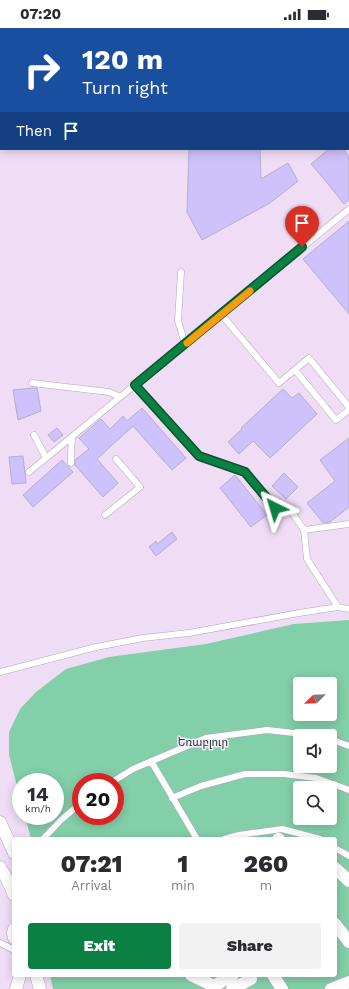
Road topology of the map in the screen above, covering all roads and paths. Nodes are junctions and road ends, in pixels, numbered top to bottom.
1 (349, 209) edge
2 (181, 272) dead end
3 (221, 314) junction
4 (185, 344) junction
5 (295, 370) junction
6 (32, 383) dead end
7 (135, 385) junction
8 (120, 397) junction
9 (349, 406) edge
10 (349, 410) edge
11 (34, 436) dead end
12 (72, 437) junction
13 (46, 458) junction
14 (116, 460) dead end
15 (71, 463) dead end
16 (29, 472) dead end
17 (105, 515) dead end
18 (349, 524) edge
19 (304, 530) junction
20 (338, 607) junction
21 (349, 609) edge
22 (0, 672) edge
23 (293, 733) edge
24 (337, 742) edge
25 (349, 746) edge
26 (151, 761) junction
27 (124, 775) edge
28 (349, 790) edge
29 (172, 798) junction
30 (72, 811) edge
31 (0, 822) edge
32 (279, 836) edge
33 (45, 837) edge
34 (196, 837) edge
35 (231, 837) edge
36 (293, 837) edge
37 (12, 849) edge
38 (337, 849) edge
39 (349, 856) edge
40 (0, 867) edge
41 (337, 870) edge
42 (349, 881) edge
43 (12, 890) edge
44 (337, 927) edge
45 (349, 942) edge
46 (0, 943) edge
47 (12, 949) edge
48 (19, 977) edge
49 (37, 977) edge
50 (195, 977) edge
51 (230, 977) edge
52 (250, 977) edge
53 (274, 977) edge
54 (349, 982) edge
55 (215, 987) edge
56 (16, 989) edge
57 (40, 989) edge
58 (232, 989) edge
59 (282, 989) edge
60 (331, 989) edge

1 - 3 lane
2 - 4 lane
3 - 4 lane
3 - 5 lane
4 - 7 lane
5 - 9 lane
5 - 10 lane
6 - 8 lane
7 - 8 lane
7 - 19 lane
8 - 12 lane
11 - 13 lane
12 - 13 lane
12 - 15 lane
13 - 16 lane
14 - 17 lane
18 - 19 lane
19 - 20 lane
20 - 21 lane
20 - 22 lane
23 - 26 lane
24 - 25 lane
26 - 27 lane
26 - 29 lane
28 - 29 lane
29 - 34 lane
30 - 33 lane
31 - 37 street
32 - 35 lane
32 - 36 lane
38 - 39 lane
40 - 43 street
41 - 42 street
44 - 45 street
46 - 47 lane
48 - 56 street
49 - 57 street
50 - 55 street
51 - 55 street
52 - 58 street
53 - 59 street
54 - 60 street

